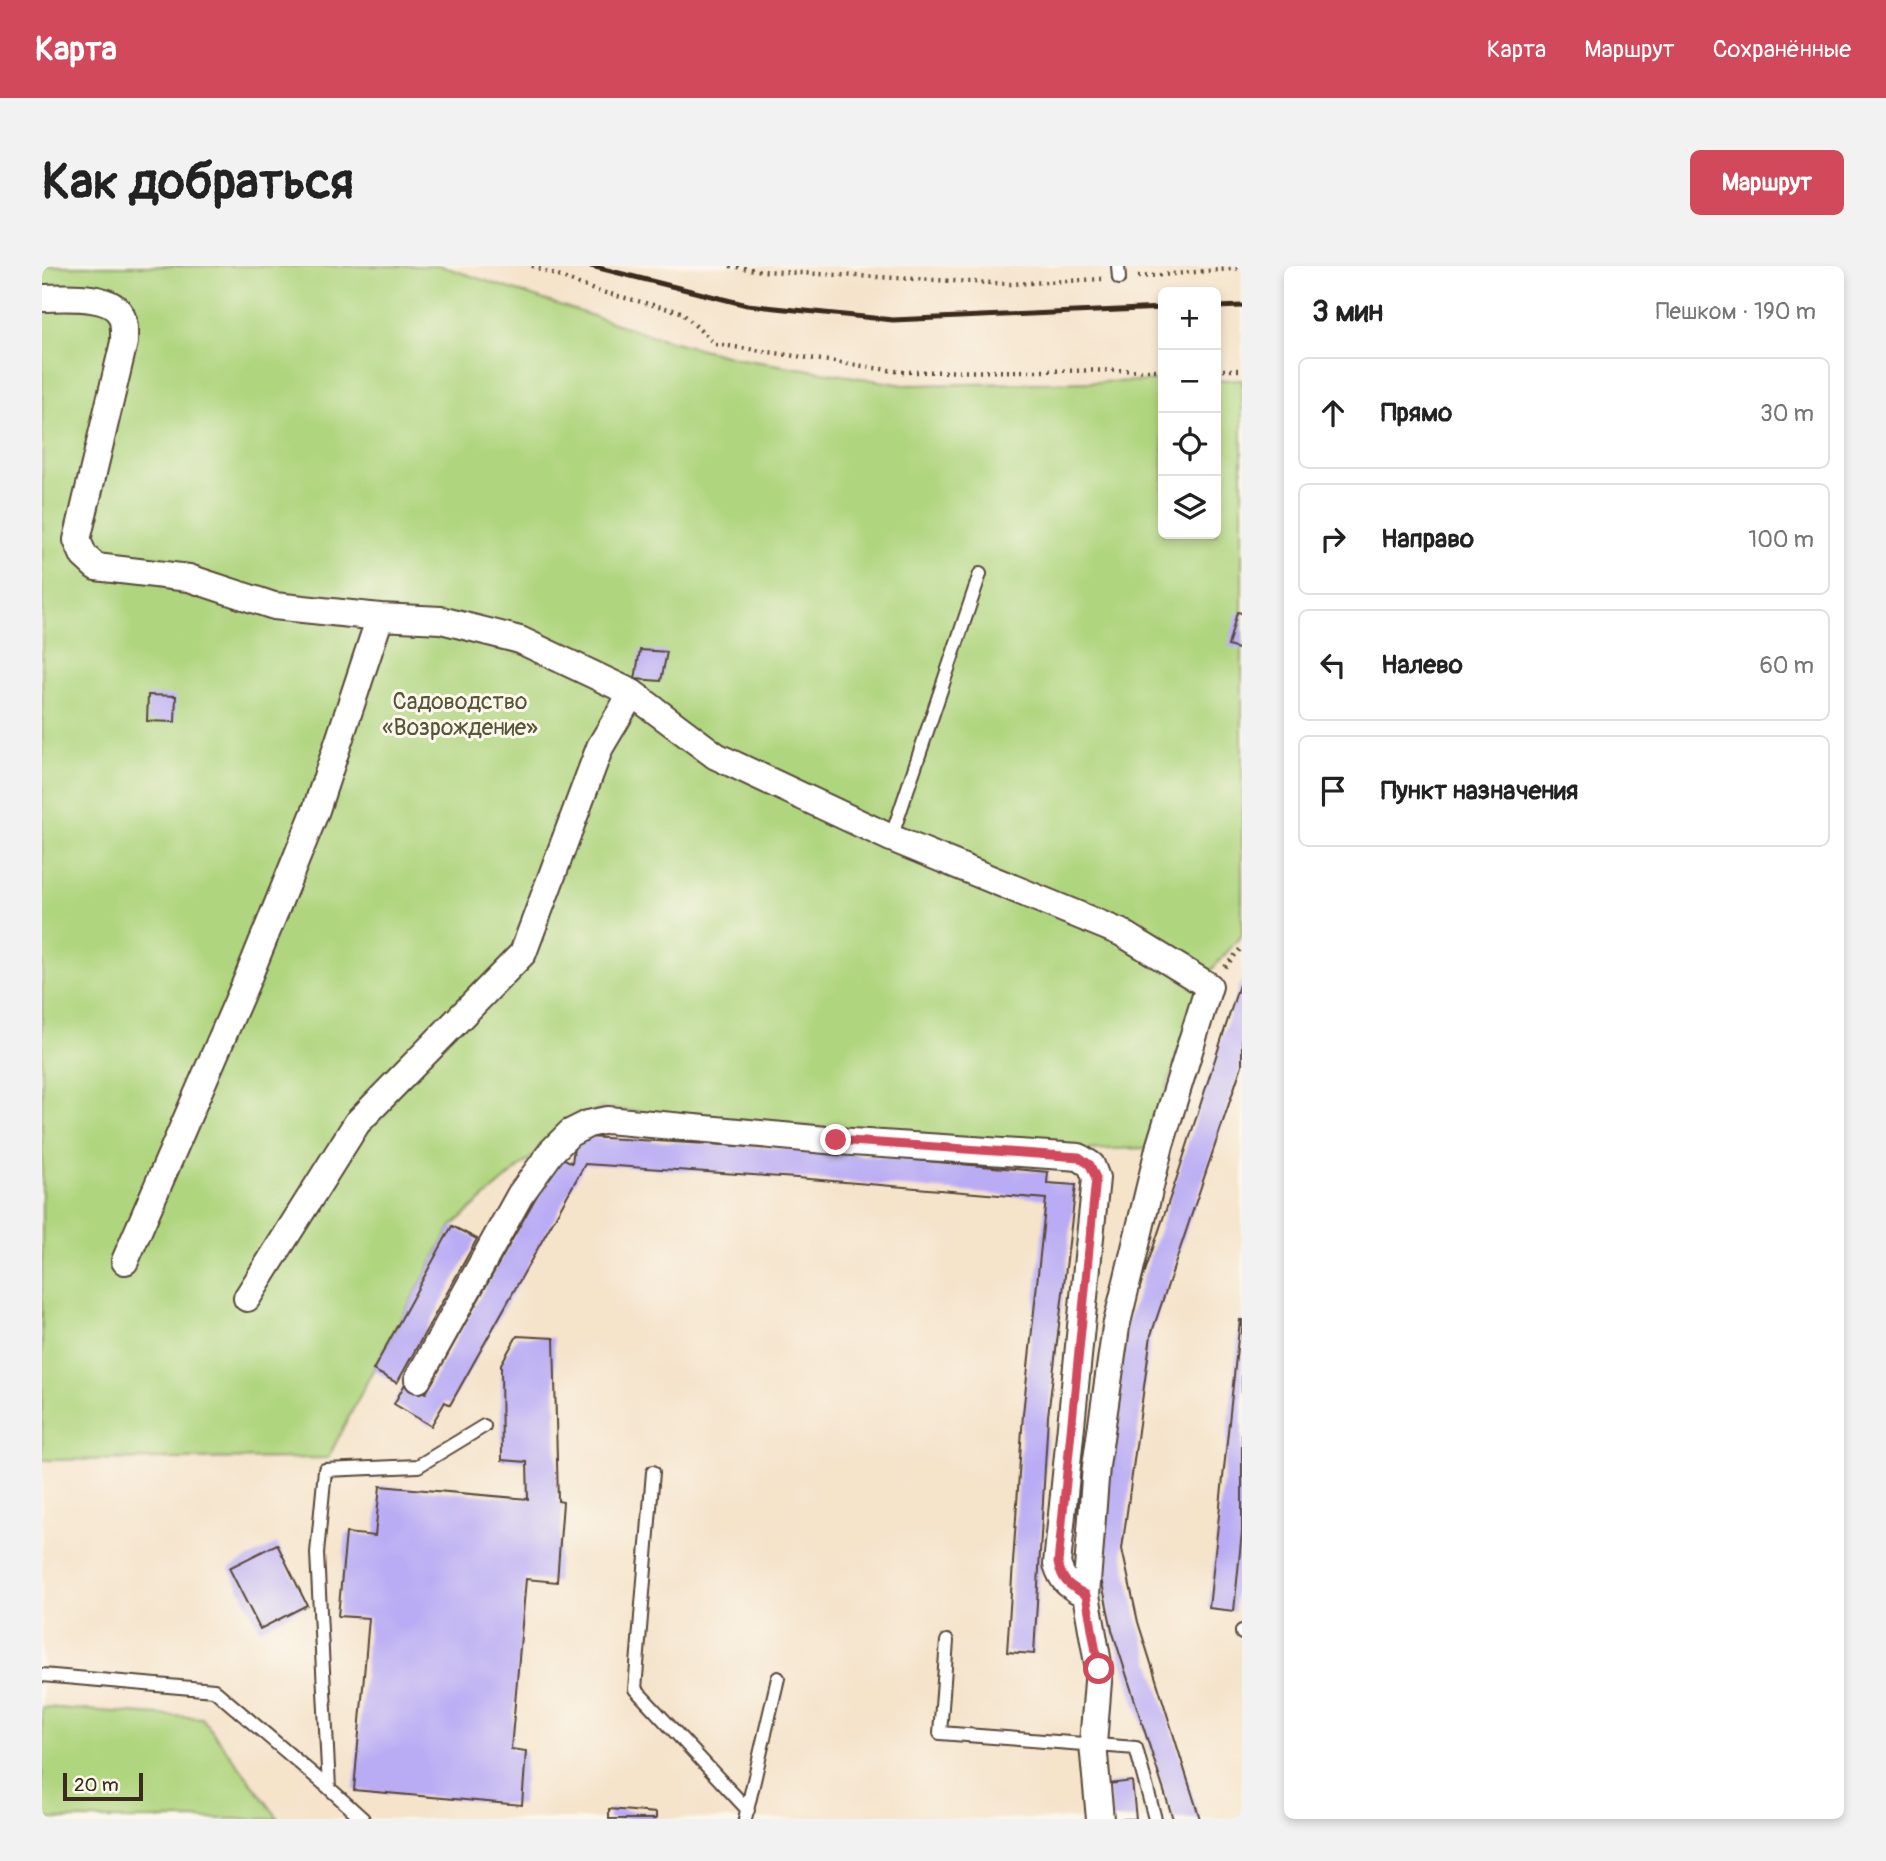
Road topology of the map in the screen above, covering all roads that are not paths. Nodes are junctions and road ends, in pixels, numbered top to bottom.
1 (42, 298) edge
2 (980, 574) dead end
3 (380, 617) junction
4 (632, 693) junction
5 (891, 838) junction
6 (125, 1261) dead end
7 (247, 1298) dead end
8 (418, 1379) dead end
9 (484, 1426) dead end
10 (653, 1472) dead end
11 (1086, 1595) junction
12 (947, 1641) dead end
13 (42, 1675) edge
14 (778, 1678) dead end
15 (1093, 1745) junction
16 (329, 1788) junction
17 (746, 1814) edge
18 (363, 1819) edge
19 (1100, 1819) edge
20 (1155, 1819) edge

1 - 3 street
2 - 5 lane
3 - 4 street
3 - 6 street
4 - 5 street
4 - 7 street
5 - 11 street
8 - 11 street
9 - 16 lane
10 - 17 lane
11 - 15 street
12 - 15 lane
13 - 16 lane
14 - 17 lane
15 - 19 street
15 - 20 lane
16 - 18 lane

